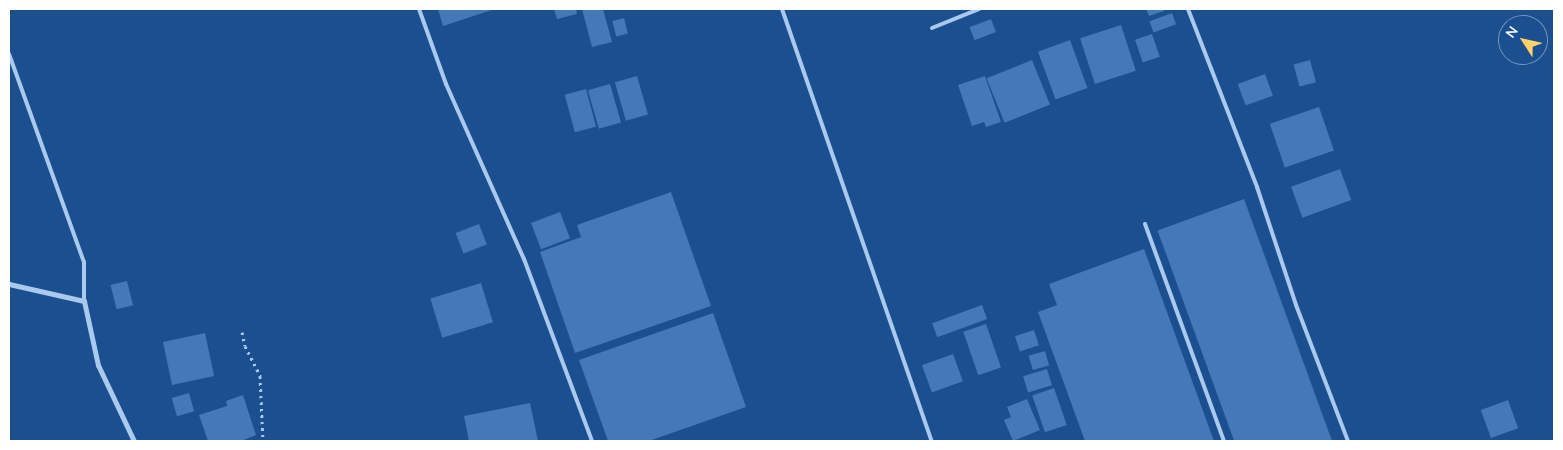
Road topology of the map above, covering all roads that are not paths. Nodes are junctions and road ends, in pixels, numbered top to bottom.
1 (419, 9) edge
2 (782, 9) edge
3 (979, 9) edge
4 (1188, 9) edge
5 (932, 28) dead end
6 (9, 54) edge
7 (1145, 224) dead end
8 (9, 284) edge
9 (84, 300) junction
10 (134, 441) edge
11 (592, 441) edge
12 (932, 441) edge
13 (1224, 441) edge
14 (1348, 441) edge

1 - 11 lane
2 - 12 lane
3 - 5 lane
4 - 14 lane
6 - 9 lane
7 - 13 lane
8 - 9 street
9 - 10 street

